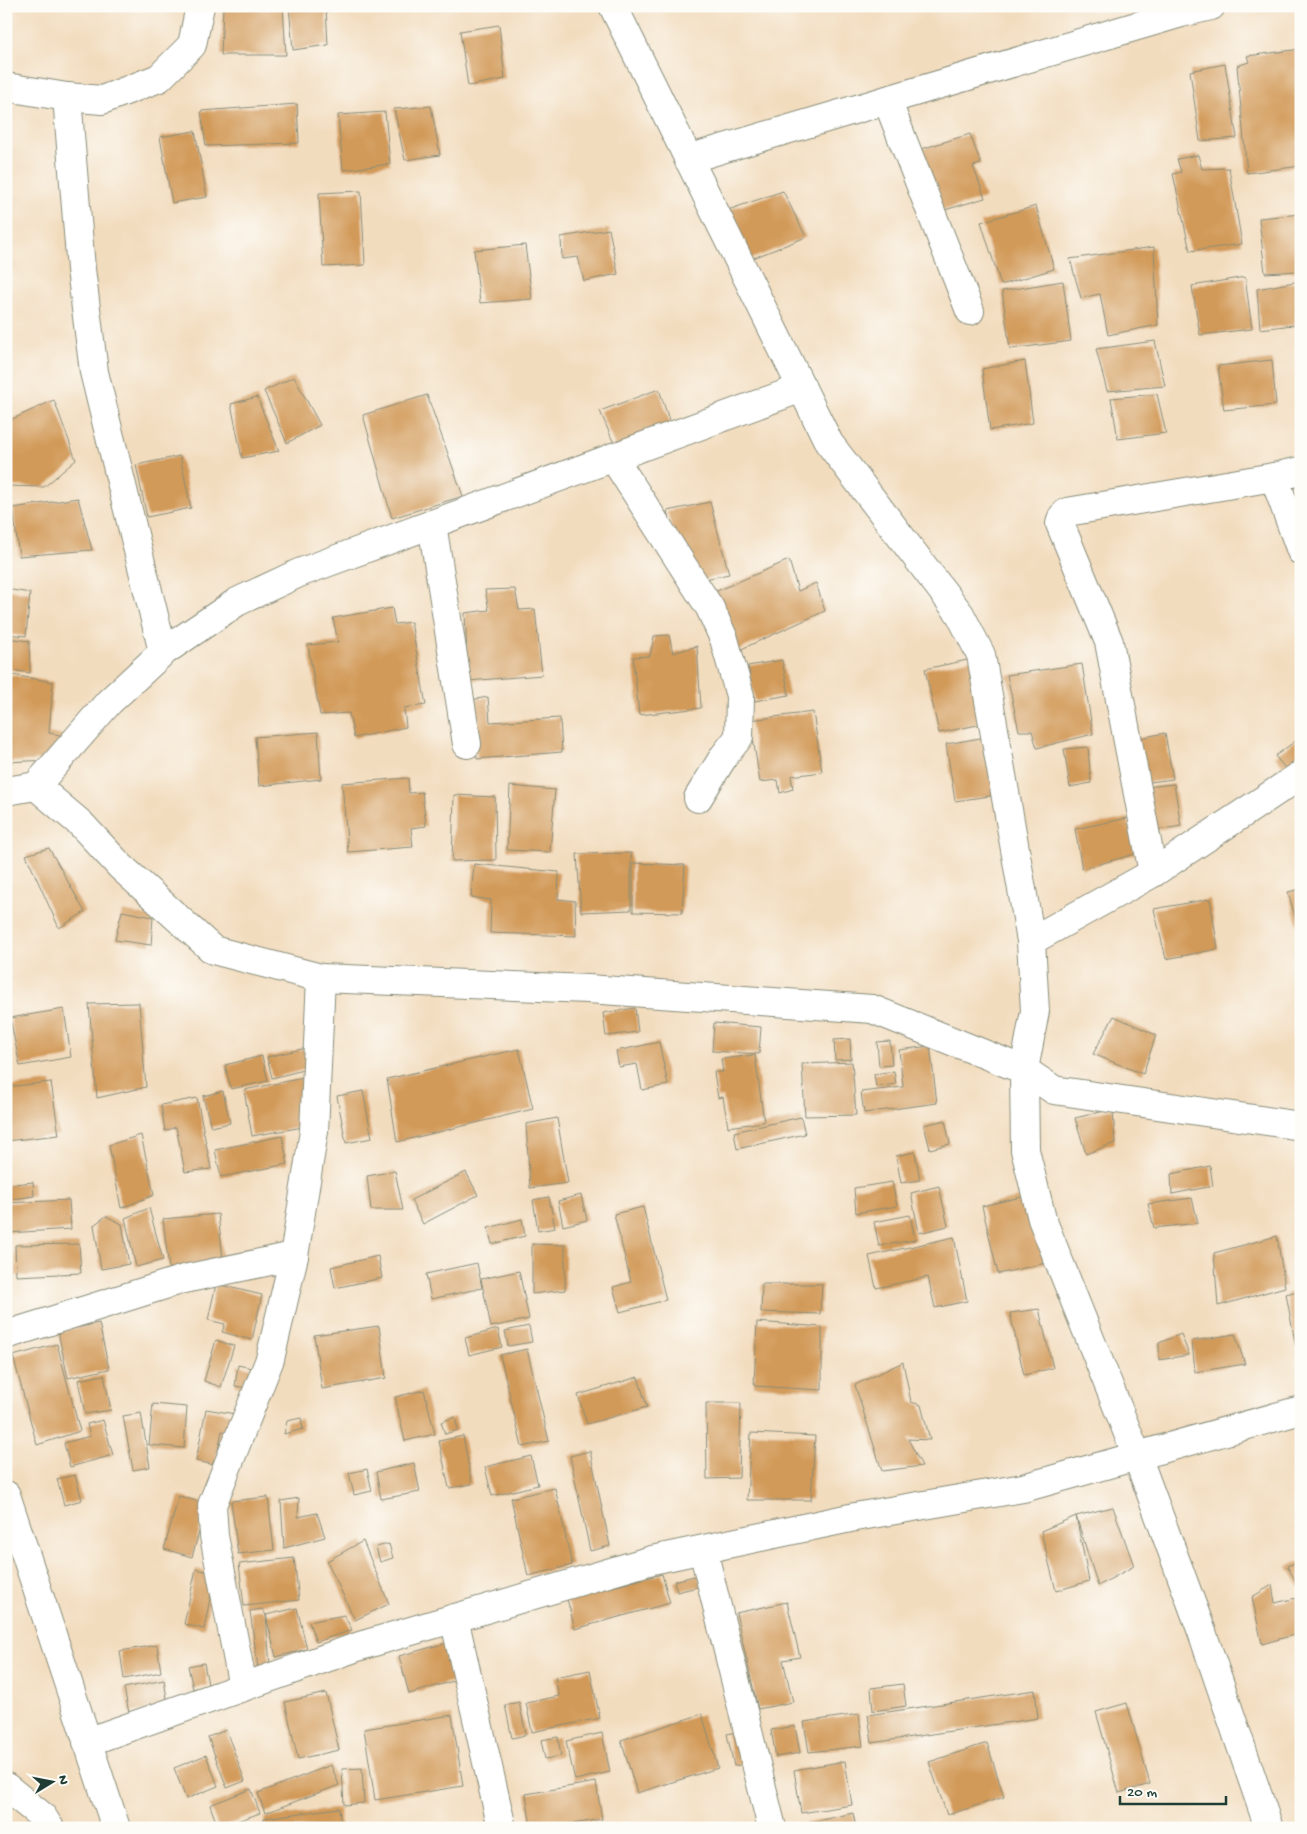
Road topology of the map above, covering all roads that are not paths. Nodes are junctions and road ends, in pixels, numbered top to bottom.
1 (200, 6) edge
2 (613, 6) edge
3 (1211, 6) edge
4 (6, 87) edge
5 (67, 97) junction
6 (887, 100) junction
7 (688, 158) junction
8 (970, 311) dead end
9 (802, 388) junction
10 (613, 457) junction
11 (1301, 470) edge
12 (1274, 477) junction
13 (432, 524) junction
14 (1301, 551) edge
15 (163, 652) junction
16 (467, 744) dead end
17 (1301, 775) edge
18 (36, 786) junction
19 (6, 791) edge
20 (698, 798) dead end
21 (1153, 873) junction
22 (1031, 941) junction
23 (321, 978) junction
24 (1024, 1070) junction
25 (1301, 1126) edge
26 (294, 1256) junction
27 (6, 1335) edge
28 (1301, 1410) edge
29 (1137, 1456) junction
30 (6, 1494) edge
31 (703, 1550) junction
32 (454, 1618) junction
33 (243, 1687) junction
34 (87, 1742) junction
35 (6, 1787) edge
36 (113, 1826) edge
37 (50, 1828) edge
38 (502, 1828) edge
39 (772, 1828) edge
40 (1269, 1828) edge

1 - 5 street
2 - 7 street
3 - 6 street
4 - 5 street
5 - 15 street
6 - 7 street
6 - 8 street
7 - 9 street
9 - 10 street
9 - 22 street
10 - 13 street
10 - 20 street
11 - 12 street
12 - 14 street
12 - 21 street
13 - 15 street
13 - 16 street
15 - 18 street
17 - 21 street
18 - 19 street
18 - 23 street
21 - 22 street
22 - 24 street
23 - 24 street
23 - 26 street
24 - 25 street
24 - 29 street
26 - 27 street
26 - 33 street
28 - 29 street
29 - 31 street
29 - 40 street
30 - 34 street
31 - 32 street
31 - 39 street
32 - 33 street
32 - 38 street
33 - 34 street
34 - 36 street
35 - 37 street

